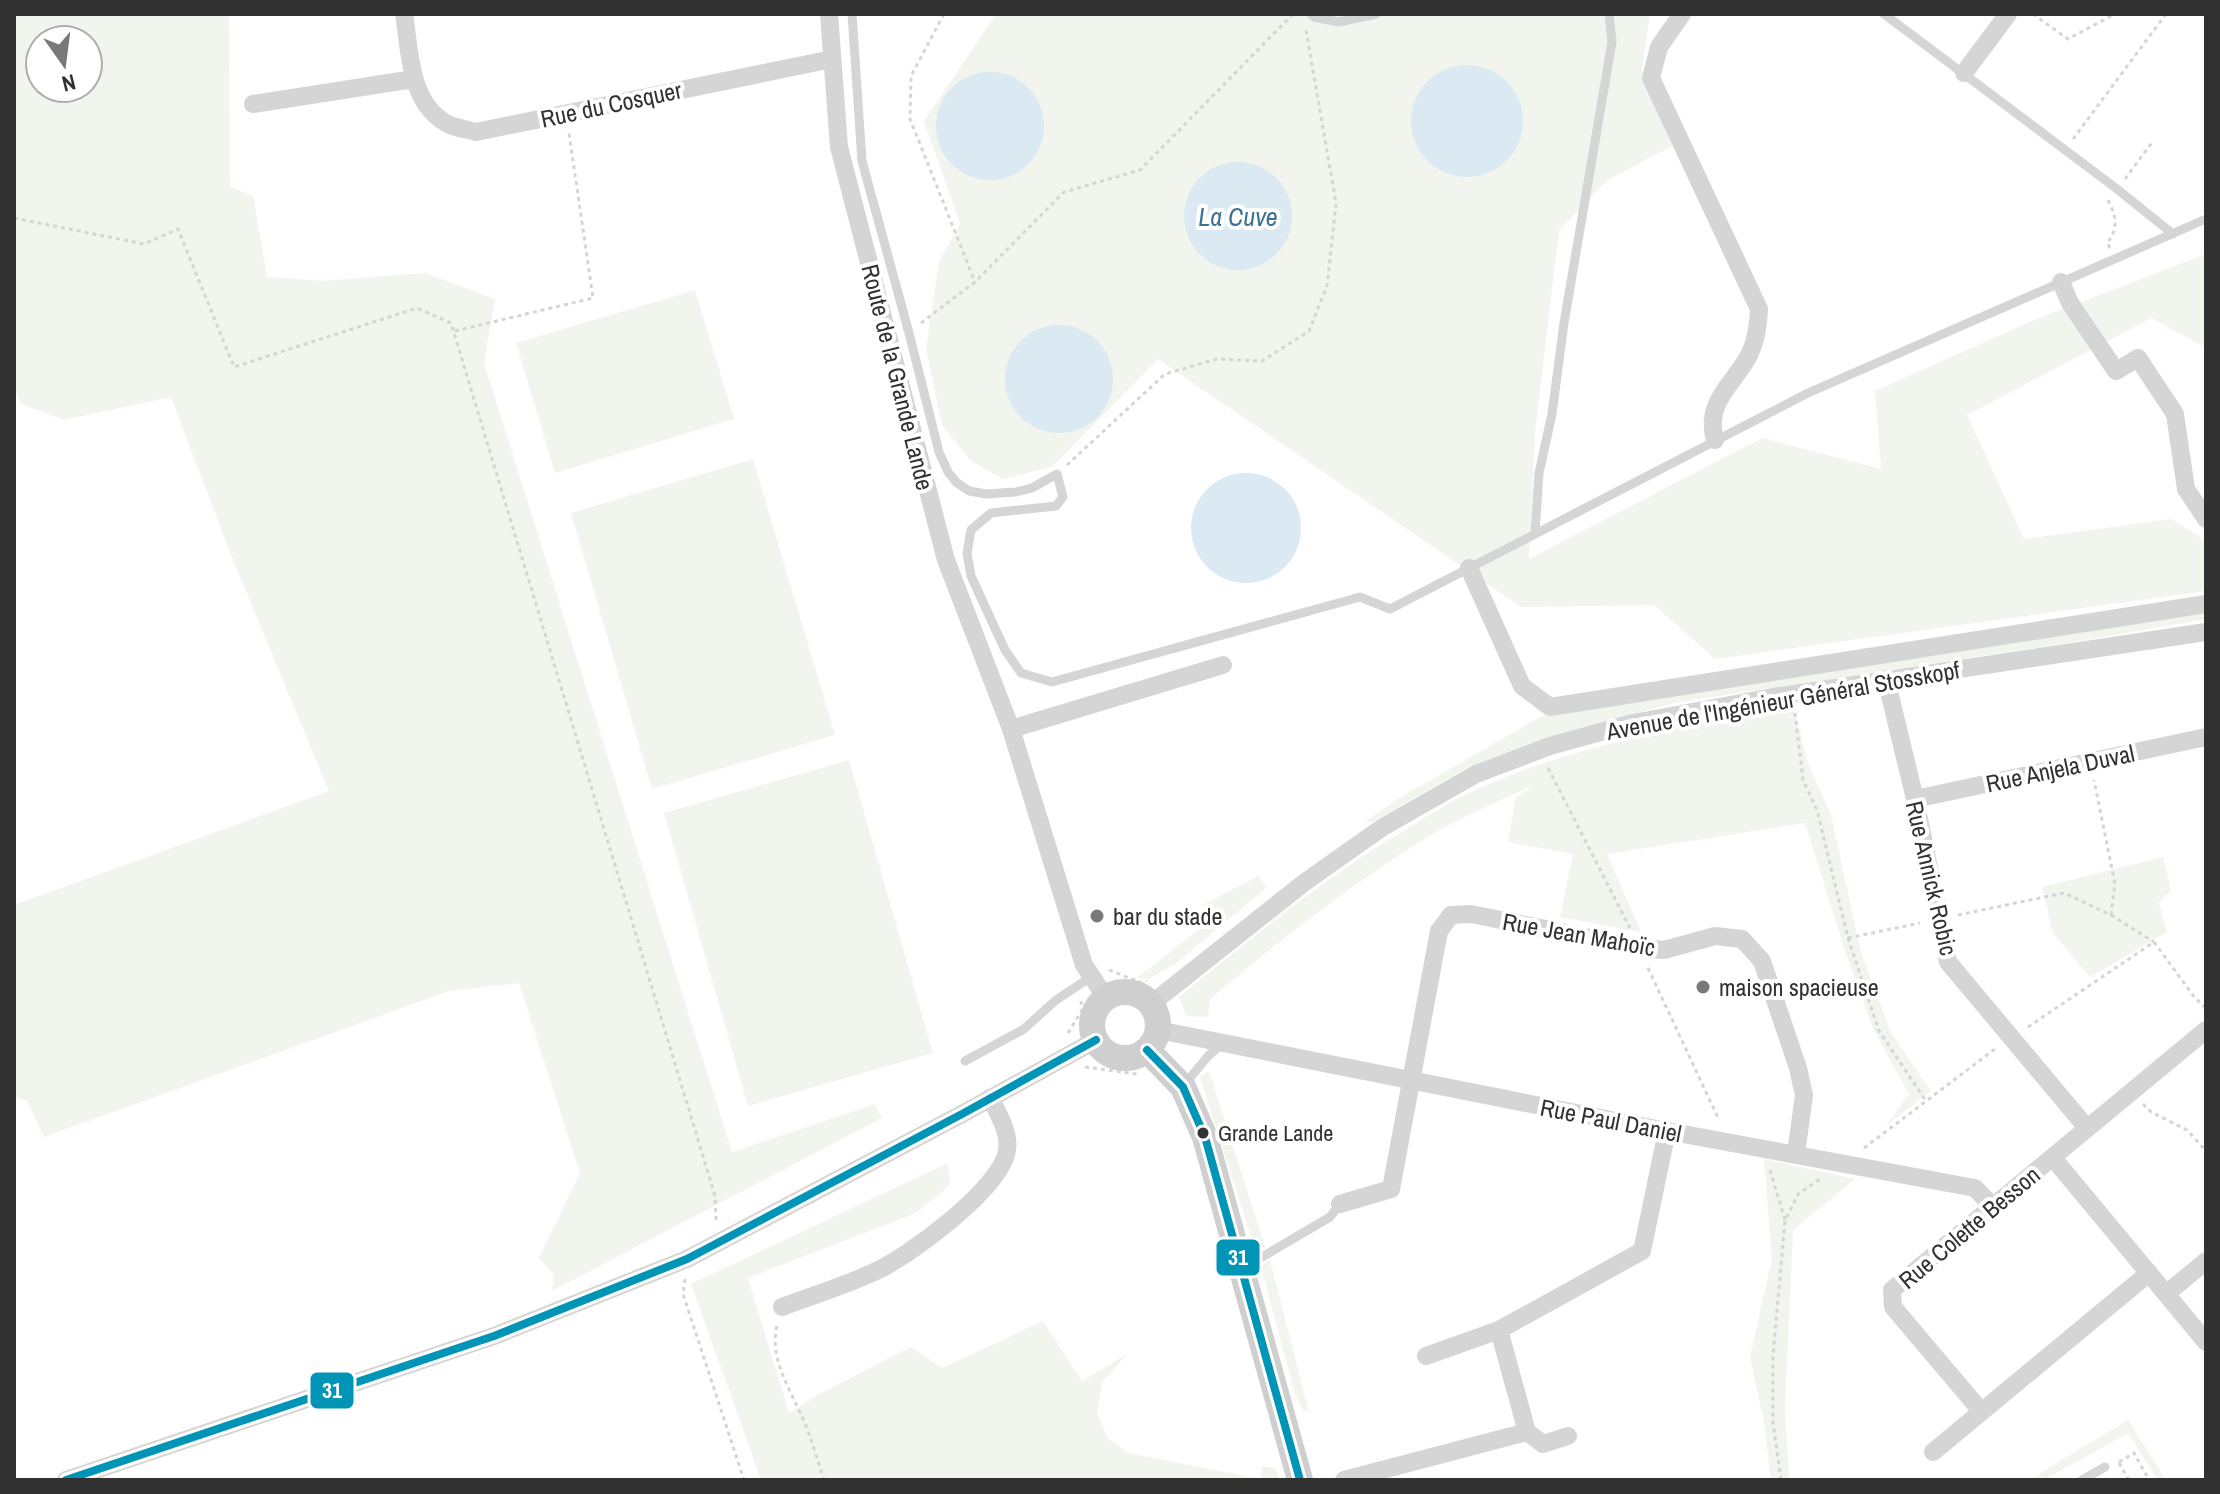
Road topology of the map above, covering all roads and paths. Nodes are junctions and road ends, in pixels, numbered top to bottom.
1 (404, 14) edge
2 (829, 14) edge
3 (852, 14) edge
4 (944, 14) edge
5 (1293, 14) edge
6 (1311, 14) edge
7 (1376, 14) edge
8 (1609, 14) edge
9 (1682, 14) edge
10 (1884, 14) edge
11 (2008, 14) edge
12 (2033, 14) edge
13 (2115, 14) edge
14 (2166, 14) edge
15 (1306, 29) dead end
16 (832, 59) junction
17 (1964, 73) junction
18 (414, 79) junction
19 (253, 104) dead end
20 (566, 113) junction
21 (2153, 141) dead end
22 (2065, 150) junction
23 (2117, 189) junction
24 (2097, 192) dead end
25 (14, 218) edge
26 (2206, 219) edge
27 (2173, 234) junction
28 (2115, 258) junction
29 (975, 282) junction
30 (2061, 282) junction
31 (453, 331) junction
32 (909, 333) junction
33 (1715, 440) junction
34 (1057, 474) junction
35 (2206, 519) edge
36 (1535, 533) junction
37 (1469, 568) junction
38 (2206, 604) edge
39 (2206, 632) edge
40 (1223, 665) dead end
41 (1886, 679) junction
42 (1793, 694) junction
43 (1011, 729) junction
44 (2206, 737) edge
45 (1539, 750) junction
46 (2090, 761) junction
47 (1915, 799) junction
48 (2111, 915) junction
49 (1939, 919) junction
50 (1848, 938) junction
51 (2154, 942) junction
52 (1640, 948) junction
53 (1092, 986) junction
54 (1158, 998) junction
55 (2206, 1008) edge
56 (2206, 1030) edge
57 (2012, 1037) junction
58 (1223, 1043) junction
59 (1088, 1044) junction
60 (1154, 1047) junction
61 (965, 1061) dead end
62 (1413, 1080) junction
63 (1183, 1087) junction
64 (2131, 1091) junction
65 (990, 1098) junction
66 (1926, 1101) junction
67 (1721, 1123) dead end
68 (2087, 1128) junction
69 (1667, 1131) junction
70 (1754, 1146) junction
71 (2206, 1151) edge
72 (1796, 1154) junction
73 (2053, 1158) junction
74 (1858, 1166) junction
75 (1824, 1175) dead end
76 (1340, 1204) joint
77 (1993, 1207) junction
78 (1785, 1221) junction
79 (717, 1242) junction
80 (687, 1259) junction
81 (2206, 1261) edge
82 (1242, 1269) junction
83 (2149, 1273) junction
84 (2166, 1294) junction
85 (782, 1307) joint
86 (1499, 1330) junction
87 (2206, 1342) edge
88 (1426, 1356) dead end
89 (1981, 1411) junction
90 (1527, 1432) junction
91 (1568, 1436) dead end
92 (1933, 1452) dead end
93 (2118, 1462) dead end
94 (2105, 1467) dead end
95 (66, 1480) edge
96 (744, 1480) edge
97 (824, 1480) edge
98 (1300, 1480) edge
99 (1344, 1480) edge
100 (1781, 1480) edge
101 (2082, 1480) edge
102 (2149, 1480) edge

1 - 18 street, Rue du Cosquer
2 - 16 street, Route de la Grande Lande
3 - 32 lane
4 - 29 path
5 - 29 path
6 - 7 lane
8 - 36 lane
9 - 33 street
10 - 17 lane
11 - 17 street
12 - 13 path
14 - 22 path
15 - 34 path
16 - 20 street, Rue du Cosquer
16 - 43 street, Route de la Grande Lande
17 - 22 lane
18 - 19 street
18 - 20 street, Rue du Cosquer
20 - 31 path
21 - 23 path
22 - 23 lane
23 - 27 lane
24 - 28 path
25 - 31 path
26 - 27 lane
27 - 28 lane
28 - 30 lane
29 - 32 path
30 - 33 lane
30 - 35 street
31 - 79 path
32 - 34 lane
33 - 36 lane
34 - 37 lane
36 - 37 lane
37 - 38 street
39 - 41 street, Avenue de l'Ingénieur Général Stosskopf
40 - 43 street
41 - 42 street, Avenue de l'Ingénieur Général Stosskopf
41 - 47 street, Rue Annick Robic
42 - 45 street, Avenue de l'Ingénieur Général Stosskopf
42 - 50 path
43 - 53 street, Route de la Grande Lande
44 - 46 street, Rue Anjela Duval
45 - 52 path
45 - 54 street, Avenue de l'Ingénieur Général Stosskopf
46 - 47 street, Rue Anjela Duval
46 - 48 path
47 - 49 street, Rue Annick Robic
48 - 49 path
48 - 51 path
49 - 50 path
49 - 57 street, Rue Annick Robic
50 - 66 path
51 - 55 path
51 - 57 path
52 - 62 street, Rue Jean Mahoïc
52 - 67 path
52 - 72 street, Rue Jean Mahoïc
53 - 54 street
53 - 54 path
53 - 59 street
53 - 59 path
53 - 61 lane
54 - 60 street
56 - 64 street
57 - 66 path
57 - 68 street, Rue Annick Robic
58 - 60 street, Rue Paul Daniel
58 - 62 street, Rue Paul Daniel
58 - 63 lane
59 - 60 street
59 - 60 path
59 - 65 street
60 - 63 street
62 - 69 street, Rue Paul Daniel
62 - 76 street
63 - 82 street
64 - 68 street
64 - 71 path
65 - 79 street
65 - 85 street
66 - 74 path
68 - 73 street
69 - 70 street, Rue Paul Daniel
69 - 86 street
70 - 72 street, Rue Paul Daniel
70 - 78 path
72 - 74 street, Rue Paul Daniel
73 - 77 street, Rue Colette Besson
73 - 83 street
74 - 77 street, Rue Paul Daniel
75 - 78 path
76 - 82 lane
77 - 89 street, Rue Colette Besson
78 - 100 path
79 - 80 street
80 - 95 street
80 - 96 path
81 - 84 street
82 - 98 street
83 - 84 street
83 - 89 street
84 - 87 street
85 - 97 path
86 - 88 street
86 - 90 street
89 - 92 street
90 - 91 street
90 - 99 street
93 - 102 path
94 - 101 lane

